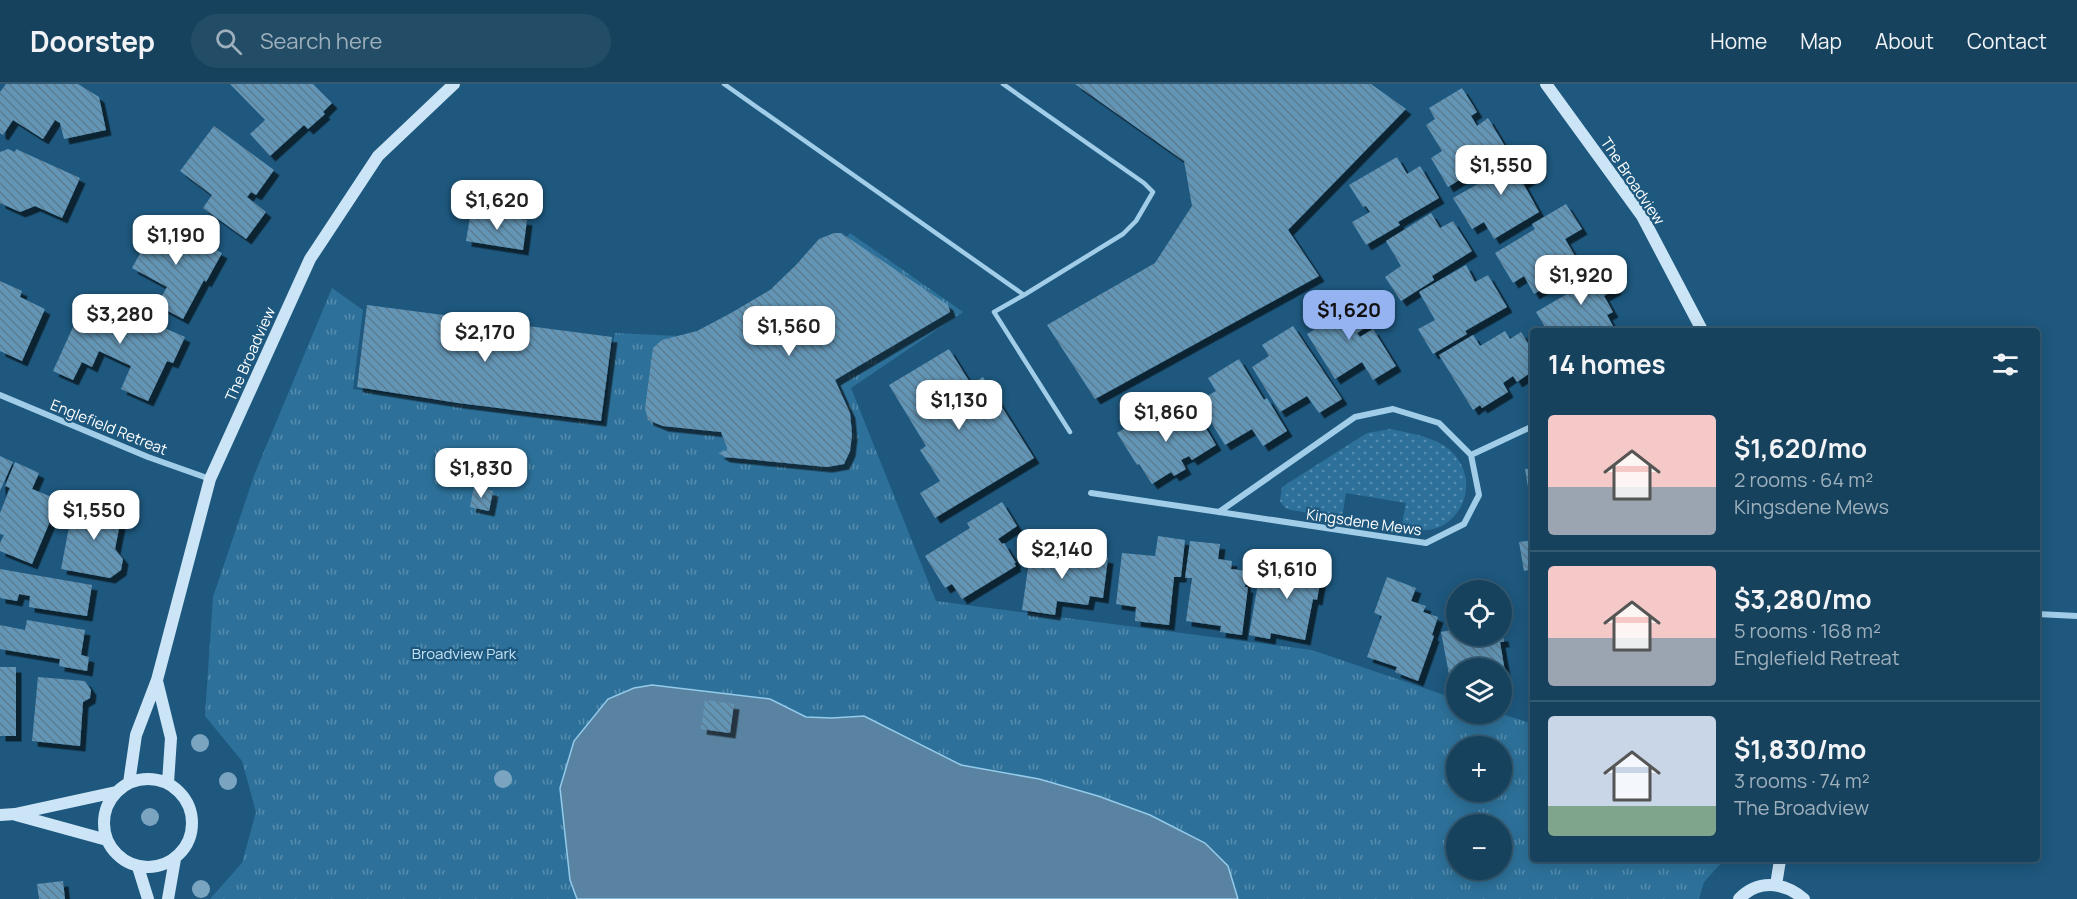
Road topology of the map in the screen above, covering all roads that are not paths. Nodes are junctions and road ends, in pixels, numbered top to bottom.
1 (454, 84) edge
2 (726, 84) edge
3 (1003, 84) edge
4 (1546, 84) edge
5 (1024, 295) junction
6 (1701, 328) edge
7 (0, 395) edge
8 (1530, 427) edge
9 (1070, 432) dead end
10 (1471, 455) junction
11 (210, 479) junction
12 (1091, 493) dead end
13 (1219, 512) junction
14 (2040, 614) edge
15 (2077, 616) edge
16 (157, 680) junction
17 (129, 783) junction
18 (168, 783) junction
19 (116, 792) junction
20 (15, 814) junction
21 (0, 815) edge
22 (106, 840) junction
23 (175, 860) junction
24 (1780, 862) edge
25 (138, 867) junction
26 (1776, 885) junction
27 (148, 899) edge
28 (168, 899) edge
29 (1739, 899) edge
30 (1804, 899) edge

1 - 11 street, The Broadview
2 - 5 lane
3 - 5 lane
4 - 6 street, The Broadview
5 - 9 lane
7 - 11 street, Englefield Retreat
8 - 10 street
10 - 13 street
10 - 13 street, Kingsdene Mews
11 - 16 street, The Broadview
12 - 13 street, Kingsdene Mews
14 - 15 street
16 - 17 street, The Broadview
16 - 18 street, The Broadview
17 - 18 street
17 - 19 street
18 - 23 street
19 - 20 street
19 - 22 street
20 - 21 street
20 - 22 street
22 - 25 street
23 - 25 street
23 - 28 street
24 - 26 street
25 - 27 street
26 - 29 street
26 - 30 street

